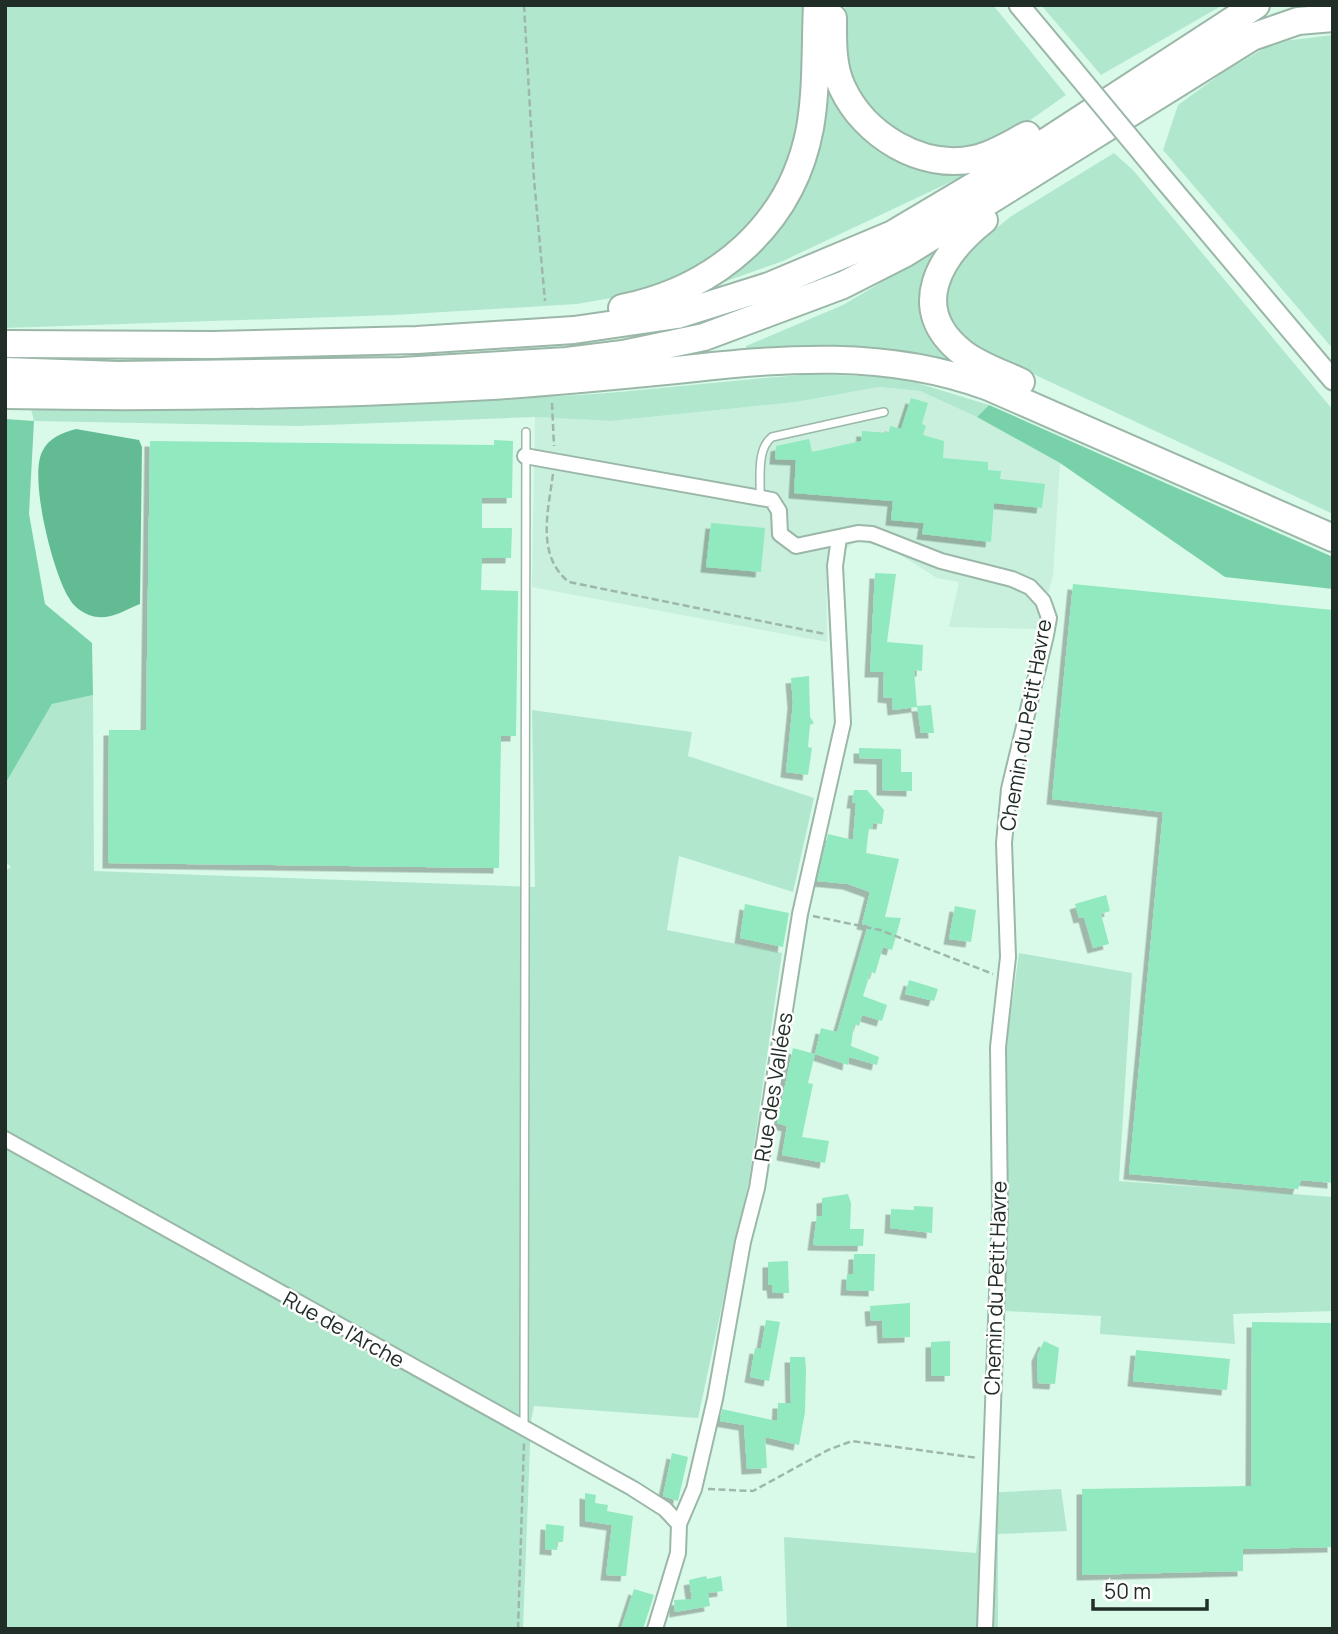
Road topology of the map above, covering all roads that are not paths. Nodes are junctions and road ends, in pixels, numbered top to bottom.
1 (817, 5) edge
2 (833, 5) edge
3 (1019, 5) edge
4 (1256, 5) edge
5 (1333, 18) edge
6 (1139, 80) junction
7 (1135, 110) junction
8 (514, 333) junction
9 (5, 344) edge
10 (5, 371) edge
11 (1333, 380) edge
12 (5, 395) edge
13 (884, 412) dead end
14 (526, 432) dead end
15 (525, 456) junction
16 (760, 497) junction
17 (1333, 521) edge
18 (839, 538) junction
19 (1333, 538) edge
20 (5, 1139) edge
21 (524, 1430) junction
22 (679, 1524) junction
23 (660, 1627) edge
24 (985, 1629) edge

1 - 8 highway
2 - 6 highway
3 - 11 main road, bridge
4 - 6 highway
5 - 7 highway
6 - 8 highway
7 - 10 highway
7 - 17 highway
8 - 9 highway
12 - 19 highway
13 - 16 lane
14 - 15 lane
15 - 16 street
15 - 21 lane
16 - 18 street, Chemin du Petit Havre
18 - 22 street, Rue des Vallées
18 - 24 street, Chemin du Petit Havre
20 - 21 street, Rue de l'Arche
21 - 22 street, Rue de l'Arche
22 - 23 street, Rue des Vallées

